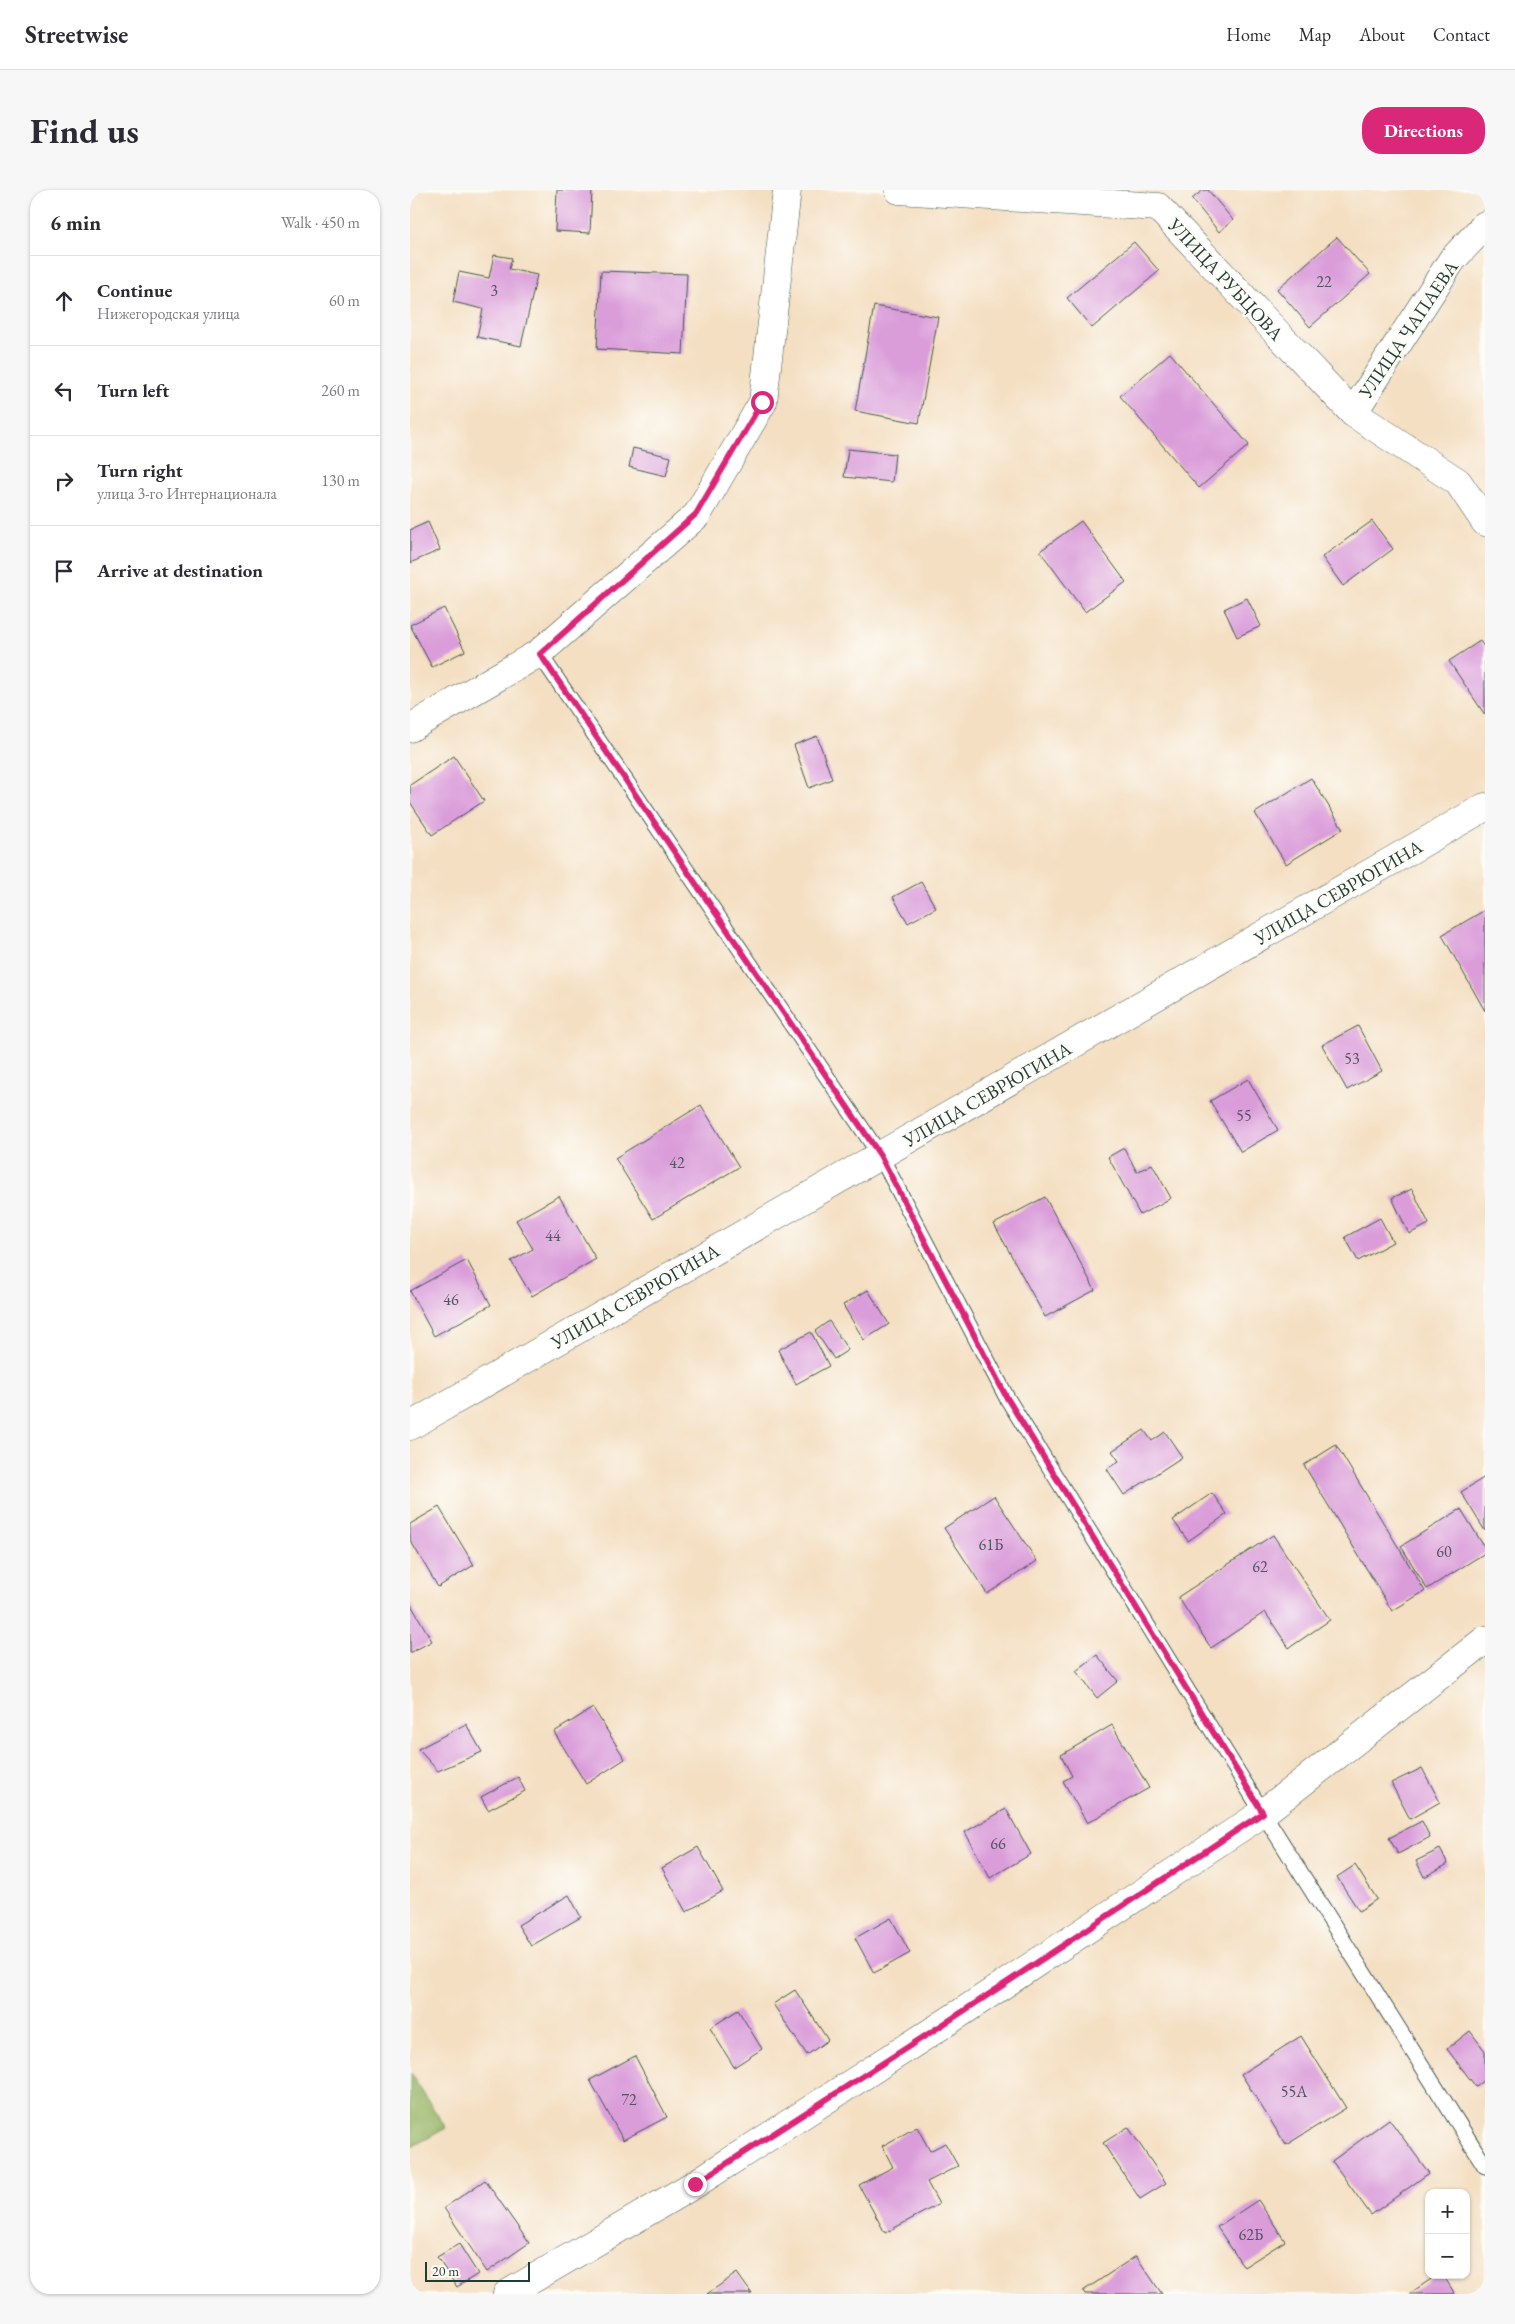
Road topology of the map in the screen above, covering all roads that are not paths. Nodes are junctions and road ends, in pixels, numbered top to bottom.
1 (787, 190) edge
2 (899, 190) edge
3 (1485, 225) edge
4 (1353, 413) junction
5 (1485, 522) edge
6 (540, 654) junction
7 (410, 728) edge
8 (1485, 807) edge
9 (880, 1155) junction
10 (410, 1426) edge
11 (1485, 1640) edge
12 (1263, 1813) junction
13 (1485, 2166) edge
14 (506, 2294) edge

1 - 6 street
2 - 4 street, УЛИЦА РУБЦОВА
3 - 4 street, УЛИЦА ЧАПАЕВА
4 - 5 street, УЛИЦА РУБЦОВА
6 - 7 street
6 - 9 lane
8 - 9 street, УЛИЦА СЕВРЮГИНА
9 - 10 street, УЛИЦА СЕВРЮГИНА
9 - 12 lane
11 - 12 street
12 - 13 lane
12 - 14 street

